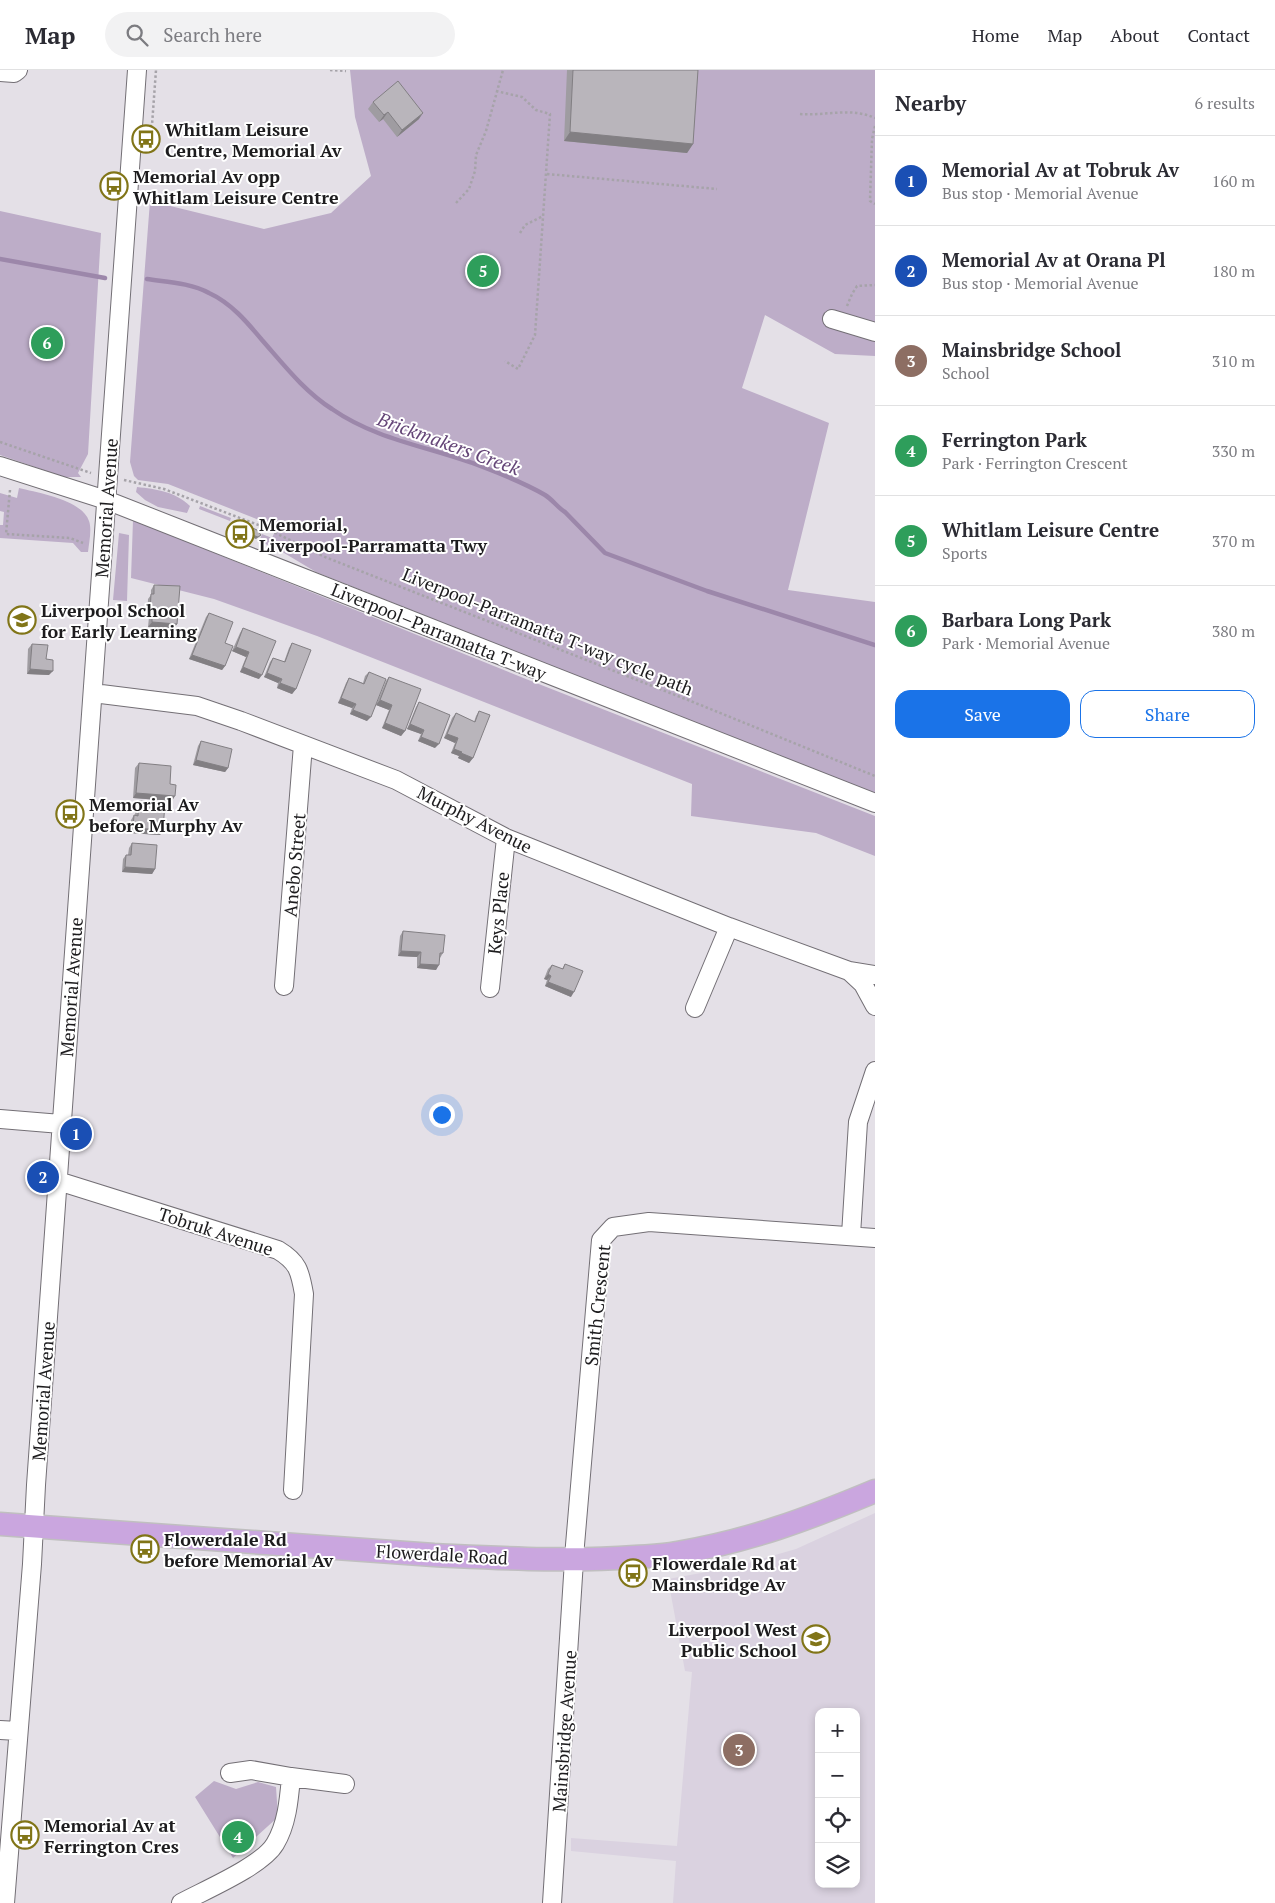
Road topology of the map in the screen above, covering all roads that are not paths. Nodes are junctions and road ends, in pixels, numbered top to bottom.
1 (18, 70) edge
2 (137, 70) edge
3 (0, 72) edge
4 (836, 320) road end
5 (875, 332) edge
6 (0, 466) edge
7 (106, 500) junction
8 (93, 693) junction
9 (303, 745) junction
10 (875, 803) edge
11 (506, 838) junction
12 (729, 927) junction
13 (850, 971) junction
14 (875, 974) edge
15 (284, 986) dead end
16 (490, 988) dead end
17 (875, 1006) edge
18 (695, 1008) dead end
19 (875, 1072) edge
20 (0, 1119) edge
21 (61, 1124) junction
22 (58, 1181) junction
23 (851, 1235) junction
24 (875, 1238) edge
25 (293, 1490) dead end
26 (875, 1491) edge
27 (0, 1524) edge
28 (34, 1526) junction
29 (575, 1559) junction
30 (0, 1730) edge
31 (18, 1731) junction
32 (230, 1773) dead end
33 (291, 1777) junction
34 (345, 1784) dead end
35 (5, 1903) edge
36 (181, 1903) edge
37 (552, 1903) edge

1 - 3 street
2 - 7 street, Memorial Avenue
4 - 5 street
6 - 7 street, Liverpool–Parramatta T-way
7 - 8 street, Memorial Avenue
7 - 10 street, Liverpool–Parramatta T-way
8 - 9 street, Murphy Avenue
8 - 21 street, Memorial Avenue
9 - 11 street, Murphy Avenue
9 - 15 street, Anebo Street
11 - 12 street, Murphy Avenue
11 - 16 street, Keys Place
12 - 13 street, Murphy Avenue
12 - 18 street
13 - 14 street, Murphy Avenue
13 - 17 street, Murphy Avenue
19 - 23 street
20 - 21 street
21 - 22 street, Memorial Avenue
22 - 25 street, Tobruk Avenue
22 - 28 street, Memorial Avenue
23 - 24 street, Smith Crescent
23 - 29 street, Smith Crescent
26 - 29 main road, Flowerdale Road
27 - 28 main road, Flowerdale Road
28 - 29 main road, Flowerdale Road
28 - 31 street, Memorial Avenue
29 - 37 street, Mainsbridge Avenue
30 - 31 street
31 - 35 street, Memorial Avenue
32 - 33 street
33 - 34 street
33 - 36 street

